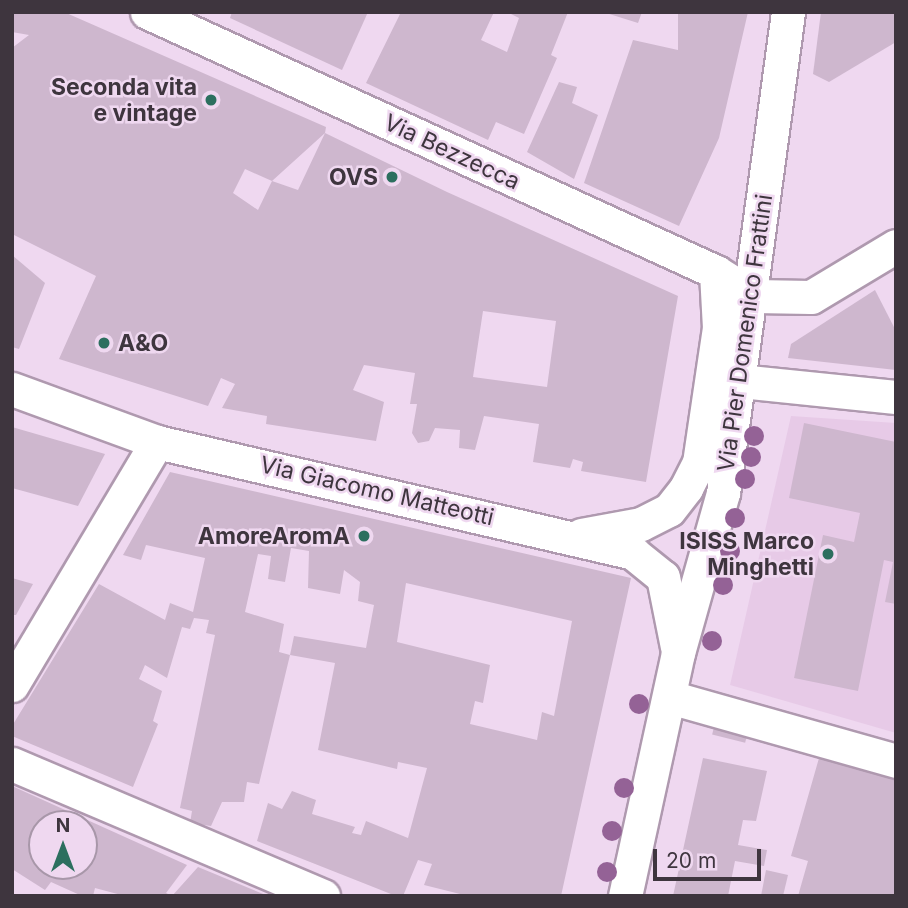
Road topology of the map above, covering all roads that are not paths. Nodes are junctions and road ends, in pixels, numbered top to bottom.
1 (148, 12) edge
2 (788, 12) edge
3 (896, 246) edge
4 (716, 272) junction
5 (754, 296) junction
6 (727, 379) junction
7 (12, 389) edge
8 (896, 397) edge
9 (158, 442) junction
10 (580, 536) junction
11 (678, 653) junction
12 (12, 685) edge
13 (670, 697) junction
14 (896, 761) edge
15 (12, 764) edge
16 (323, 896) edge
17 (625, 896) edge

1 - 4 street, Via Bezzecca
2 - 5 street, Via Pier Domenico Frattini
3 - 5 street
4 - 5 street, Via Bezzecca
4 - 6 street
5 - 6 street, Via Pier Domenico Frattini
6 - 8 street
6 - 10 street
6 - 11 street, Via Pier Domenico Frattini
7 - 9 street, Via Giacomo Matteotti
9 - 10 street, Via Giacomo Matteotti
9 - 12 street
10 - 11 street, Via Giacomo Matteotti
11 - 13 street, Via Pier Domenico Frattini
13 - 14 street
13 - 17 street, Via Pier Domenico Frattini
15 - 16 street

